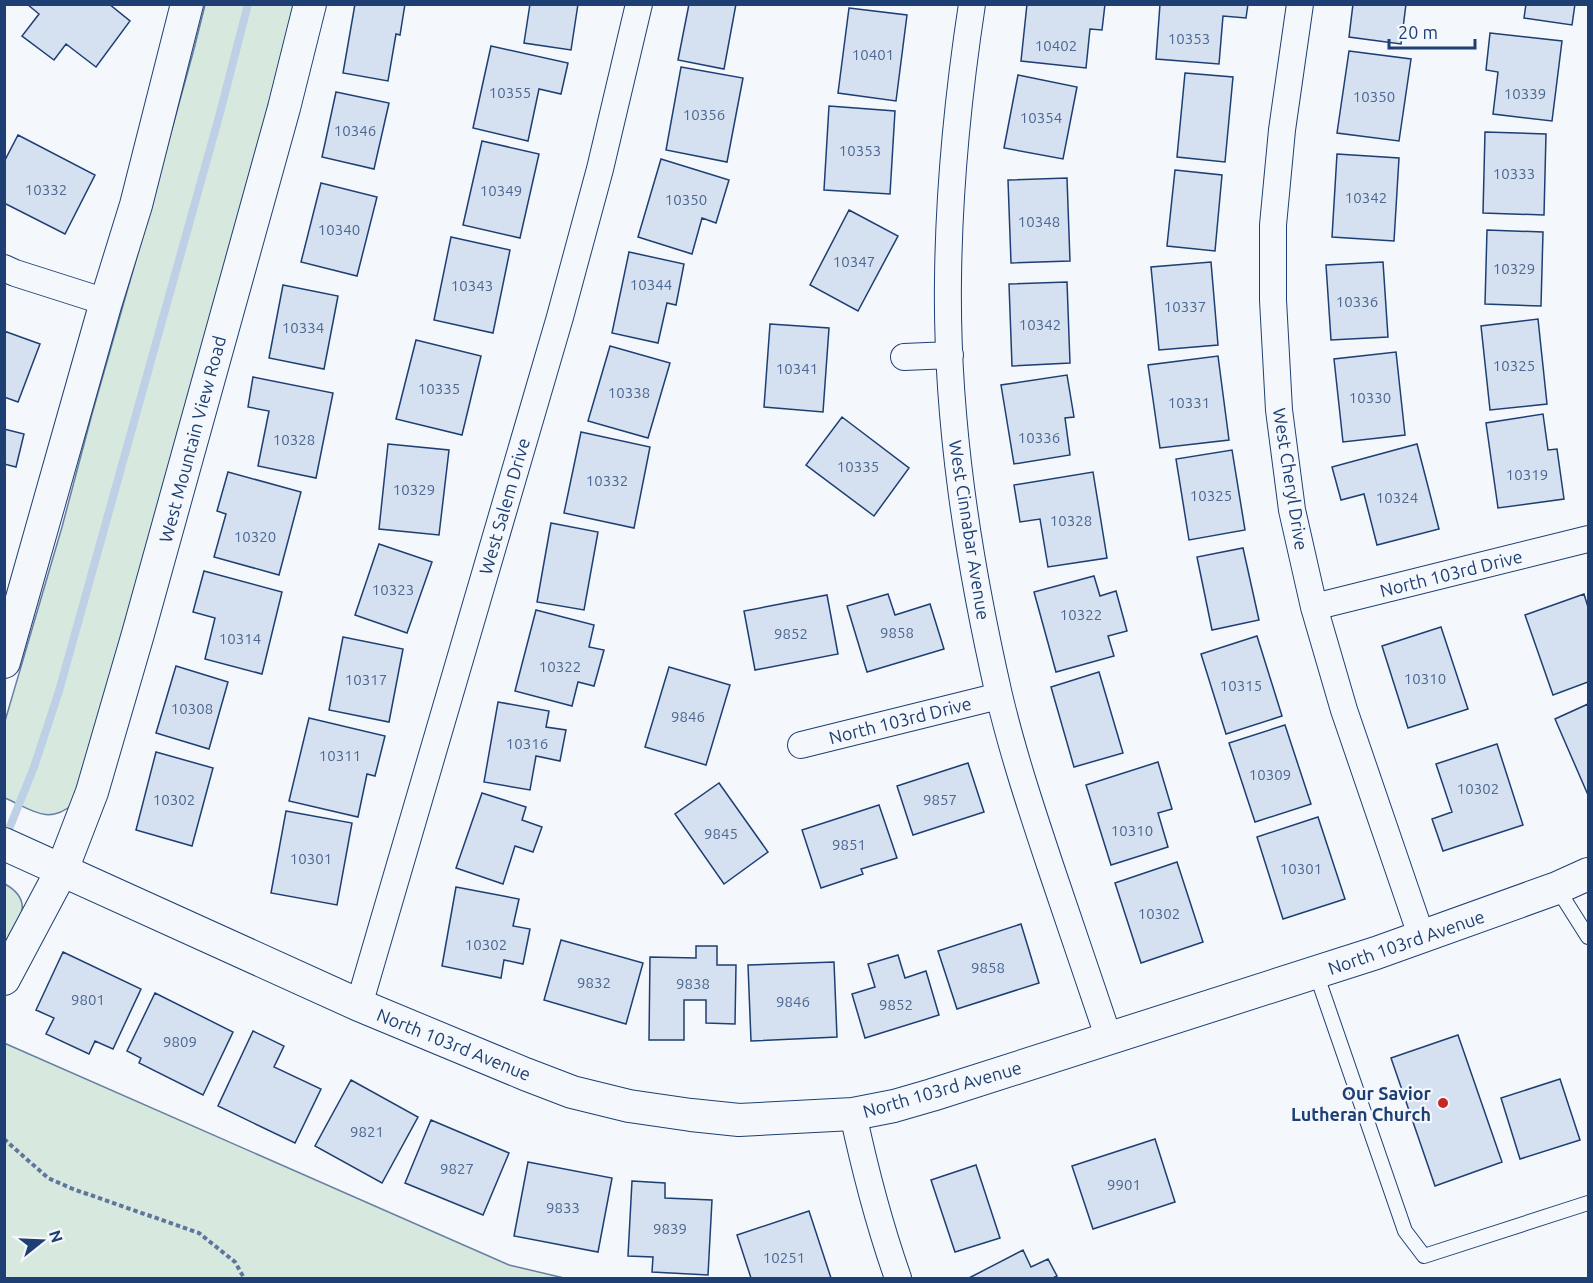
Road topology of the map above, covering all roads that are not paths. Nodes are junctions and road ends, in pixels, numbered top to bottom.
1 (187, 4) edge
2 (310, 4) edge
3 (639, 4) edge
4 (972, 4) edge
5 (1300, 4) edge
6 (4, 268) edge
7 (106, 302) junction
8 (950, 355) junction
9 (904, 357) dead end
10 (1588, 539) edge
11 (1314, 607) junction
12 (4, 662) edge
13 (999, 696) junction
14 (801, 745) dead end
15 (4, 844) edge
16 (62, 870) junction
17 (1588, 874) edge
18 (1557, 888) junction
19 (1588, 937) edge
20 (1422, 938) junction
21 (1316, 973) junction
22 (4, 979) edge
23 (359, 1005) junction
24 (1109, 1039) junction
25 (853, 1114) junction
26 (1588, 1203) edge
27 (898, 1278) edge

1 - 7 street
2 - 16 street, West Mountain View Road
3 - 23 street, West Salem Drive
4 - 8 street, West Cinnabar Avenue
5 - 11 street, West Cheryl Drive
6 - 7 street
7 - 12 street
8 - 9 street
8 - 13 street, West Cinnabar Avenue
10 - 11 street, North 103rd Drive
11 - 20 street, West Cheryl Drive
13 - 14 street, North 103rd Drive
13 - 24 street, West Cinnabar Avenue
15 - 16 street, North 103rd Avenue
16 - 22 street
16 - 23 street, North 103rd Avenue
17 - 18 street, North 103rd Avenue
18 - 19 lane
18 - 20 street, North 103rd Avenue
20 - 21 street, North 103rd Avenue
21 - 24 street, North 103rd Avenue
21 - 26 lane
23 - 25 street, North 103rd Avenue
24 - 25 street, North 103rd Avenue
25 - 27 street

